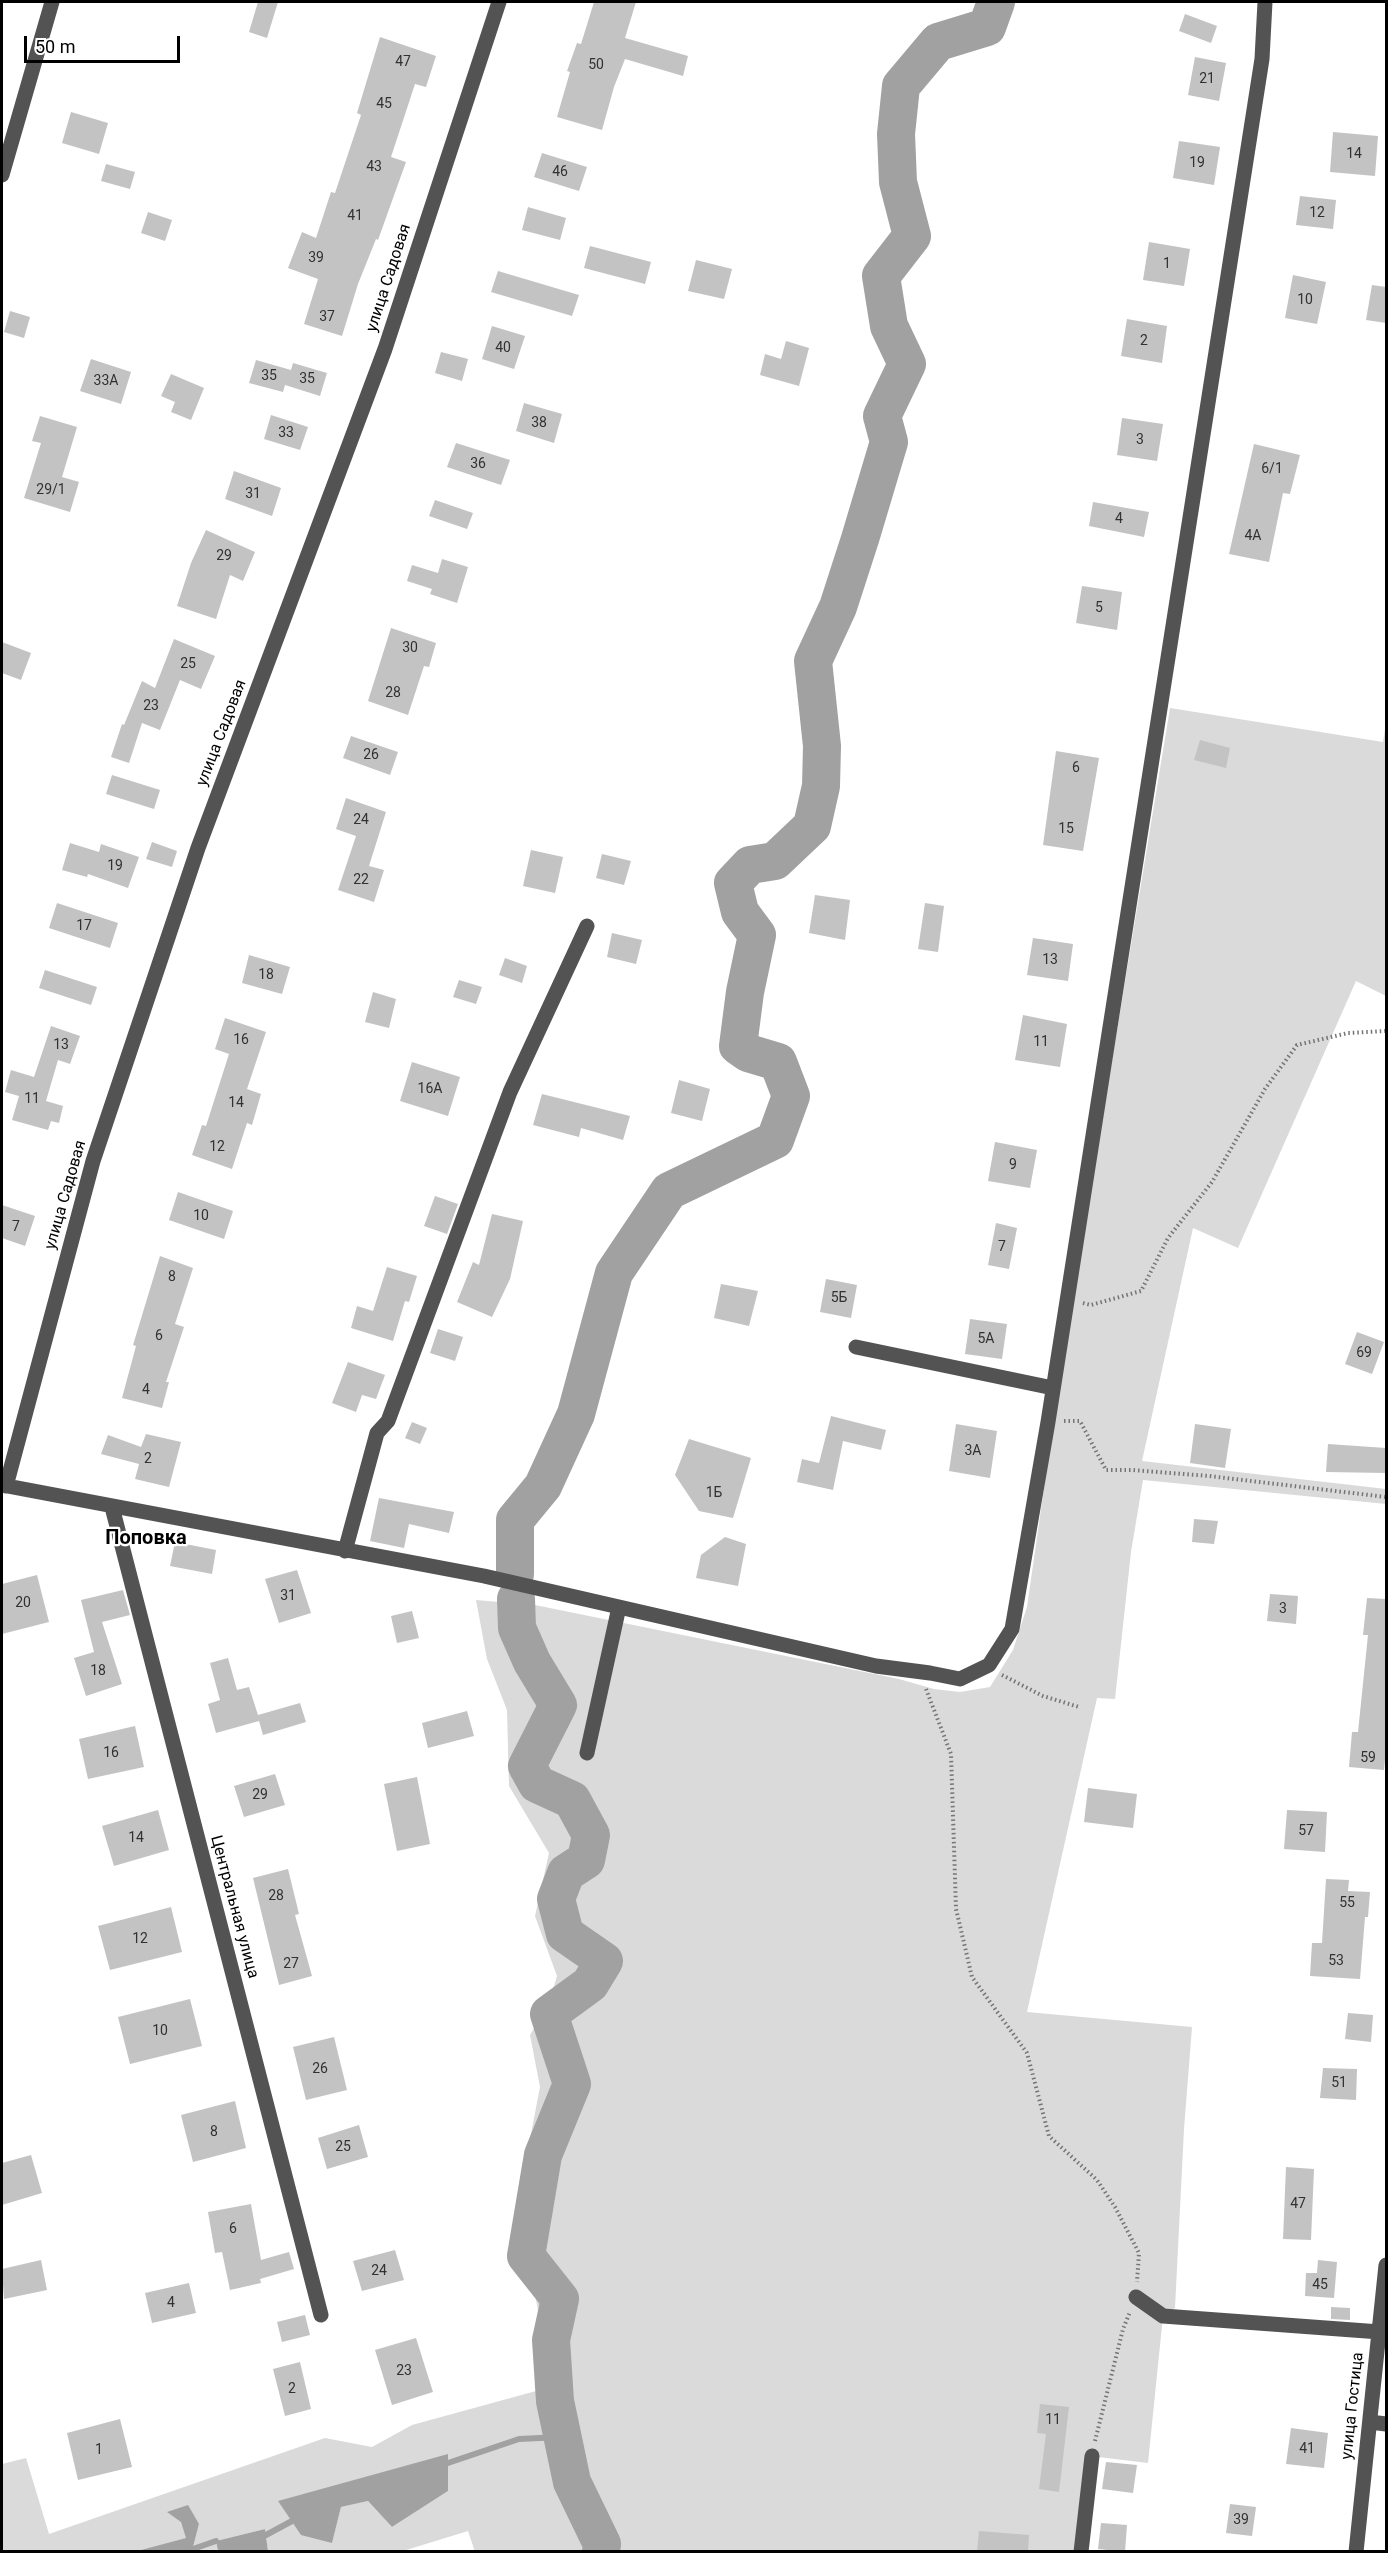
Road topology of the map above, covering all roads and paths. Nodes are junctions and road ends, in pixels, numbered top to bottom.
1 (52, 2) edge
2 (499, 2) edge
3 (1265, 2) edge
4 (2, 175) edge
5 (587, 926) dead end
6 (1386, 1030) edge
7 (1067, 1298) junction
8 (856, 1347) dead end
9 (1053, 1388) junction
10 (1048, 1422) junction
11 (4, 1485) edge
12 (1386, 1497) edge
13 (112, 1507) junction
14 (345, 1551) junction
15 (619, 1607) junction
16 (989, 1665) junction
17 (920, 1671) junction
18 (1079, 1707) dead end
19 (587, 1753) dead end
20 (1386, 2265) edge
21 (1136, 2297) junction
22 (321, 2315) dead end
23 (1380, 2332) junction
24 (1370, 2422) junction
25 (1386, 2424) edge
26 (1092, 2456) joint
27 (1081, 2552) edge
28 (1356, 2552) edge

1 - 4 street
2 - 11 street, улица Садовая
3 - 7 street
5 - 14 street
6 - 7 path
7 - 9 street
8 - 9 street
9 - 10 street
10 - 12 path
10 - 16 street
11 - 13 street
13 - 14 street
13 - 22 street, Центральная улица
14 - 15 street
15 - 17 street
15 - 19 street
16 - 17 street
16 - 18 path
17 - 21 path
20 - 23 street, улица Гостица
21 - 23 street
21 - 26 path
23 - 24 street, улица Гостица
24 - 25 street
24 - 28 street, улица Гостица
26 - 27 street

